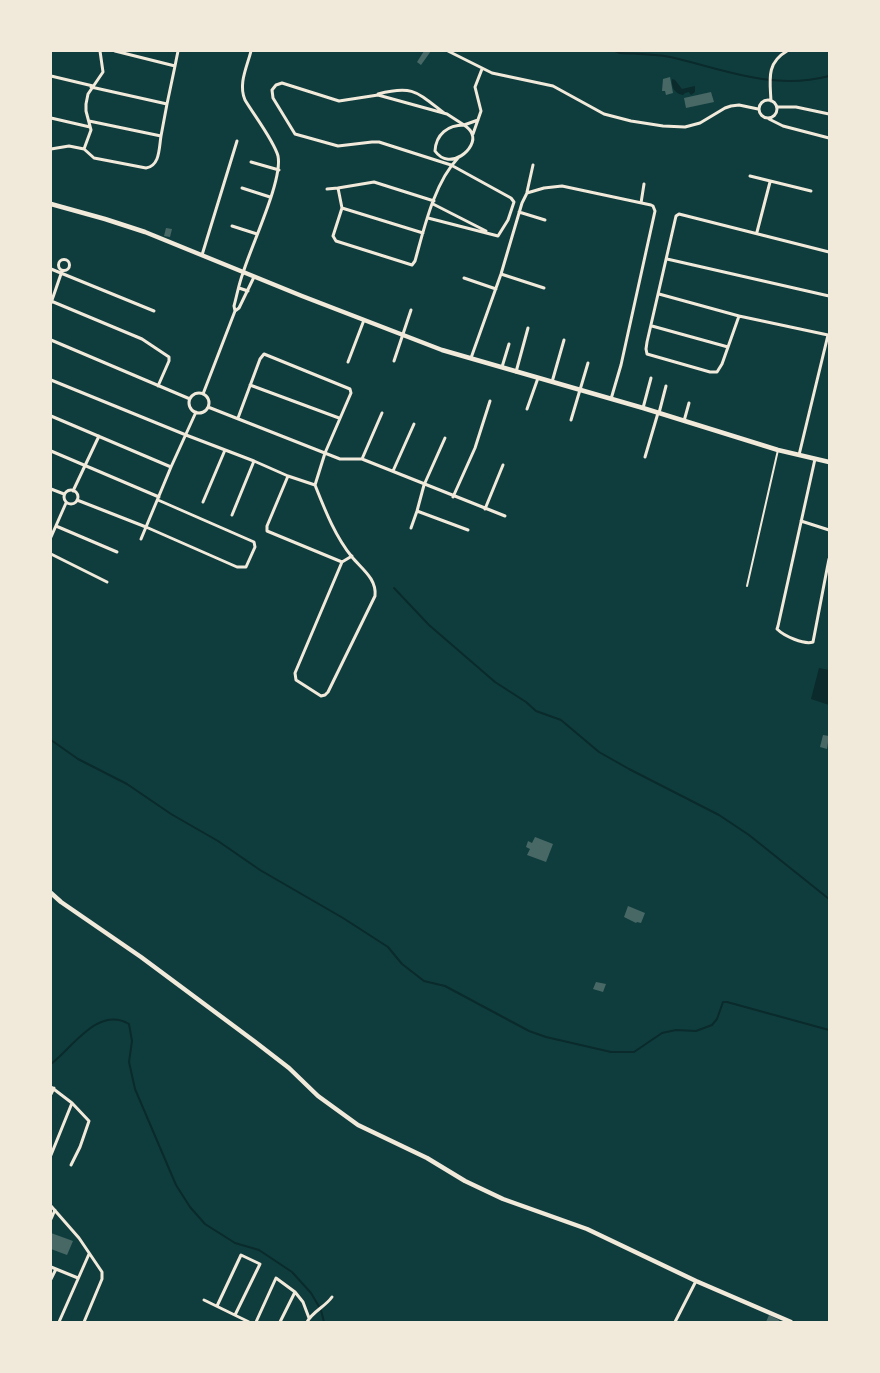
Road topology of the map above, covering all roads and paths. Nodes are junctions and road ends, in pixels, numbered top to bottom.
1 (94, 51) edge
2 (115, 51) edge
3 (178, 51) edge
4 (251, 51) edge
5 (448, 51) edge
6 (787, 51) edge
7 (100, 52) edge
8 (175, 66) junction
9 (482, 69) junction
10 (51, 76) edge
11 (92, 86) junction
12 (378, 94) junction
13 (772, 101) junction
14 (167, 104) junction
15 (777, 107) junction
16 (758, 109) junction
17 (829, 114) edge
18 (448, 115) junction
19 (51, 118) edge
20 (769, 119) junction
21 (478, 120) junction
22 (89, 121) junction
23 (464, 125) junction
24 (90, 127) junction
25 (449, 128) junction
26 (472, 134) junction
27 (161, 136) junction
28 (829, 138) edge
29 (237, 141) dead end
30 (51, 149) edge
31 (84, 149) junction
32 (435, 151) junction
33 (430, 157) junction
34 (442, 158) junction
35 (458, 158) junction
36 (251, 162) dead end
37 (445, 163) junction
38 (451, 165) junction
39 (533, 165) dead end
40 (448, 169) junction
41 (278, 170) junction
42 (750, 176) dead end
43 (770, 182) junction
44 (644, 184) dead end
45 (242, 188) dead end
46 (338, 188) junction
47 (327, 189) dead end
48 (811, 191) dead end
49 (527, 192) junction
50 (270, 197) junction
51 (434, 202) junction
52 (640, 203) junction
53 (51, 204) edge
54 (342, 208) junction
55 (519, 212) junction
56 (428, 218) junction
57 (545, 220) dead end
58 (232, 226) dead end
59 (756, 232) junction
60 (423, 233) junction
61 (257, 234) junction
62 (493, 235) junction
63 (829, 252) edge
64 (202, 255) junction
65 (667, 259) junction
66 (51, 269) edge
67 (62, 272) junction
68 (243, 272) junction
69 (501, 274) junction
70 (254, 277) junction
71 (464, 278) dead end
72 (239, 288) junction
73 (544, 288) dead end
74 (496, 289) junction
75 (248, 291) junction
76 (659, 294) junction
77 (829, 296) edge
78 (51, 301) edge
79 (411, 310) dead end
80 (154, 311) dead end
81 (235, 312) junction
82 (739, 316) junction
83 (364, 320) junction
84 (652, 326) junction
85 (528, 328) dead end
86 (829, 330) edge
87 (828, 335) edge
88 (402, 336) junction
89 (51, 340) edge
90 (564, 340) dead end
91 (509, 344) dead end
92 (728, 346) junction
93 (471, 358) junction
94 (394, 360) dead end
95 (348, 362) dead end
96 (588, 364) dead end
97 (502, 368) junction
98 (516, 372) junction
99 (538, 378) junction
100 (651, 378) dead end
101 (51, 380) edge
102 (552, 382) junction
103 (250, 385) junction
104 (158, 386) junction
105 (666, 386) dead end
106 (579, 390) junction
107 (203, 394) junction
108 (190, 399) junction
109 (611, 399) junction
110 (490, 401) dead end
111 (689, 403) dead end
112 (208, 407) junction
113 (643, 408) junction
114 (527, 409) dead end
115 (196, 412) junction
116 (382, 413) dead end
117 (658, 413) junction
118 (51, 416) edge
119 (238, 418) junction
120 (339, 418) junction
121 (571, 420) dead end
122 (684, 421) junction
123 (414, 424) dead end
124 (186, 435) junction
125 (99, 436) junction
126 (445, 438) dead end
127 (225, 450) junction
128 (778, 450) junction
129 (51, 451) edge
130 (325, 452) junction
131 (799, 455) junction
132 (645, 457) dead end
133 (362, 459) junction
134 (815, 459) junction
135 (254, 461) junction
136 (829, 462) edge
137 (85, 465) junction
138 (503, 465) dead end
139 (171, 467) junction
140 (394, 471) junction
141 (288, 476) junction
142 (315, 485) junction
143 (424, 485) junction
144 (51, 489) edge
145 (73, 491) junction
146 (64, 494) junction
147 (453, 497) junction
148 (158, 498) junction
149 (77, 500) junction
150 (203, 502) dead end
151 (66, 503) junction
152 (486, 509) junction
153 (417, 511) junction
154 (232, 514) dead end
155 (505, 516) dead end
156 (801, 521) junction
157 (56, 526) junction
158 (146, 526) junction
159 (410, 528) dead end
160 (468, 530) dead end
161 (829, 530) edge
162 (51, 537) edge
163 (141, 539) dead end
164 (117, 552) dead end
165 (51, 554) edge
166 (352, 556) junction
167 (829, 558) edge
168 (342, 562) junction
169 (828, 569) edge
170 (107, 582) dead end
171 (747, 586) dead end
172 (51, 893) edge
173 (52, 1087) edge
174 (51, 1094) edge
175 (72, 1103) junction
176 (51, 1154) edge
177 (71, 1165) dead end
178 (51, 1206) edge
179 (55, 1210) junction
180 (51, 1219) edge
181 (89, 1253) junction
182 (51, 1268) edge
183 (56, 1269) junction
184 (78, 1278) junction
185 (51, 1280) edge
186 (696, 1281) junction
187 (295, 1292) junction
188 (332, 1297) dead end
189 (204, 1300) dead end
190 (217, 1306) junction
191 (235, 1315) junction
192 (309, 1321) edge
193 (59, 1322) edge
194 (84, 1322) edge
195 (249, 1322) edge
196 (256, 1322) edge
197 (280, 1322) edge
198 (675, 1322) edge
199 (791, 1322) edge

1 - 7 street
2 - 8 street
3 - 8 street
4 - 41 street
5 - 9 street
6 - 13 street
7 - 11 street
8 - 14 street
9 - 16 street
9 - 21 street
10 - 11 street
11 - 14 street
11 - 22 street
12 - 18 street
12 - 18 street
12 - 33 street
13 - 15 street
13 - 16 street
14 - 27 street
15 - 17 street
15 - 20 street
16 - 20 street
18 - 23 street
18 - 25 street
19 - 24 street
20 - 28 street
21 - 23 street
21 - 26 street
22 - 24 street
22 - 27 street
23 - 25 street
23 - 26 street
24 - 31 street
25 - 32 street
26 - 35 street
27 - 31 street
29 - 64 street
30 - 31 street
32 - 33 street
32 - 34 street
33 - 37 street
34 - 35 street
34 - 37 street
35 - 38 street
36 - 41 street
37 - 38 street
37 - 40 street
38 - 40 street
38 - 62 street
39 - 49 street
40 - 51 street
41 - 50 street
42 - 43 street
43 - 48 street
43 - 59 street
44 - 52 street
45 - 50 street
46 - 47 street
46 - 51 street
46 - 54 street
49 - 52 street
49 - 55 street
50 - 61 street
51 - 56 street
51 - 62 street
52 - 109 street
53 - 64 street
54 - 60 street
54 - 60 street
55 - 57 street
55 - 69 street
56 - 60 street
56 - 62 street
58 - 61 street
59 - 63 street
59 - 65 street
61 - 68 street
64 - 68 street
65 - 76 street
65 - 77 street
66 - 67 street
67 - 78 street
67 - 80 street
68 - 70 street
68 - 72 street
69 - 73 street
69 - 74 street
70 - 75 street
70 - 83 street
71 - 74 street
72 - 75 street
72 - 81 street
74 - 93 street
75 - 81 street
76 - 82 street
76 - 84 street
78 - 104 street
79 - 88 street
81 - 107 street
82 - 87 street
82 - 92 street
83 - 88 street
83 - 95 street
84 - 92 street
84 - 92 street
85 - 98 street
86 - 87 street
87 - 131 street
88 - 93 street
88 - 94 street
89 - 104 street
90 - 102 street
91 - 97 street
93 - 97 street
96 - 106 street
97 - 98 street
98 - 99 street
99 - 102 street
99 - 114 street
100 - 113 street
101 - 124 street
102 - 106 street
103 - 119 street
103 - 120 street
103 - 120 street
104 - 108 street
105 - 117 street
106 - 109 street
106 - 121 street
107 - 108 street
107 - 112 street
108 - 115 street
109 - 113 street
110 - 147 street
111 - 122 street
112 - 115 street
112 - 119 street
113 - 117 street
115 - 124 street
116 - 133 street
117 - 122 street
117 - 132 street
118 - 125 street
119 - 130 street
120 - 130 street
122 - 128 street
123 - 140 street
124 - 127 street
124 - 139 street
125 - 137 street
125 - 139 street
126 - 143 street
127 - 135 street
127 - 150 street
128 - 131 street
128 - 171 lane
129 - 137 street
130 - 133 street
130 - 142 street
131 - 134 street
133 - 140 street
134 - 136 street
134 - 156 street
135 - 141 street
135 - 154 street
137 - 145 street
137 - 148 street
138 - 152 street
139 - 148 street
140 - 143 street
141 - 142 street
141 - 168 street
142 - 166 street
143 - 147 street
143 - 153 street
144 - 146 street
145 - 146 street
145 - 149 street
146 - 151 street
147 - 152 street
148 - 158 street
148 - 158 street
149 - 151 street
149 - 158 street
151 - 157 street
152 - 155 street
153 - 159 street
153 - 160 street
156 - 161 street
156 - 169 street
157 - 162 street
157 - 164 street
158 - 163 street
165 - 170 street
166 - 168 street
166 - 168 street
167 - 169 street
172 - 186 street
173 - 174 street
173 - 175 street
175 - 176 street
175 - 177 street
178 - 179 street
179 - 180 street
179 - 181 street
181 - 184 street
181 - 194 street
182 - 183 street
183 - 184 street
183 - 185 street
184 - 193 street
186 - 198 street
186 - 199 street
187 - 192 street
187 - 196 street
187 - 197 street
188 - 192 street
189 - 190 street
190 - 191 street
190 - 191 street
191 - 195 street

